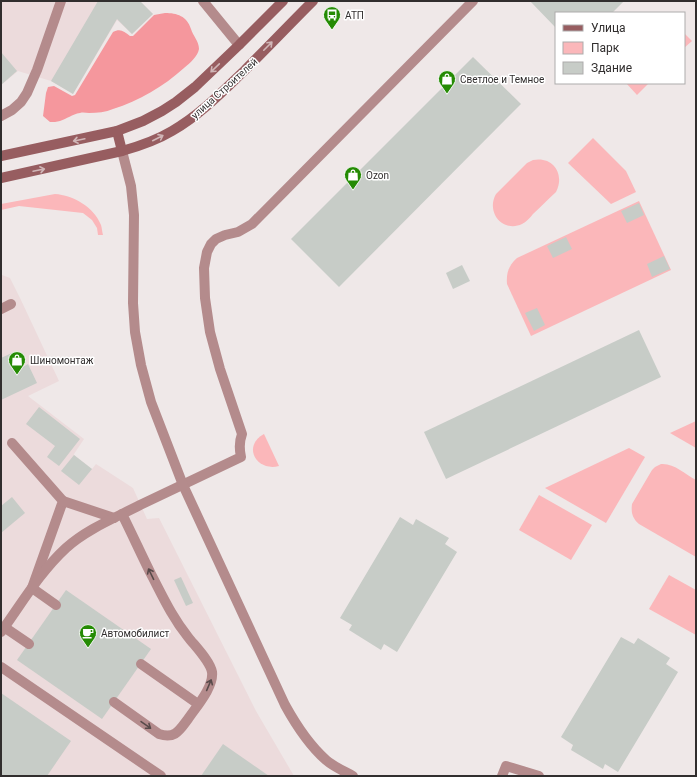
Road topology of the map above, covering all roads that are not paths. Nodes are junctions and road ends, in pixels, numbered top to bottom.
1 (62, 1) edge
2 (202, 1) edge
3 (283, 1) edge
4 (313, 1) edge
5 (473, 1) edge
6 (239, 45) junction
7 (1, 116) edge
8 (117, 131) junction
9 (122, 151) junction
10 (1, 156) edge
11 (1, 178) edge
12 (11, 304) dead end
13 (1, 309) edge
14 (12, 443) dead end
15 (183, 484) junction
16 (63, 501) junction
17 (118, 516) junction
18 (32, 588) junction
19 (56, 605) dead end
20 (3, 629) edge
21 (29, 644) dead end
22 (140, 664) dead end
23 (1, 667) edge
24 (114, 702) dead end
25 (198, 704) junction
26 (161, 776) edge
27 (353, 776) edge
28 (502, 776) edge
29 (538, 776) edge

1 - 7 street
2 - 6 street
3 - 6 main road, улица Строителей
9 -> 4 main road, улица Строителей
5 - 15 street
6 -> 8 main road, улица Строителей
8 - 9 main road
8 -> 10 main road, улица Строителей
11 -> 9 main road, улица Строителей
9 - 15 street
12 - 13 street
14 - 16 street
15 - 17 street
15 - 27 street
16 - 17 street
16 - 18 street
17 - 18 street
25 -> 17 street
18 - 19 street
18 - 20 street
20 - 21 street
22 - 25 street
23 - 26 street
24 -> 25 street
28 - 29 street

